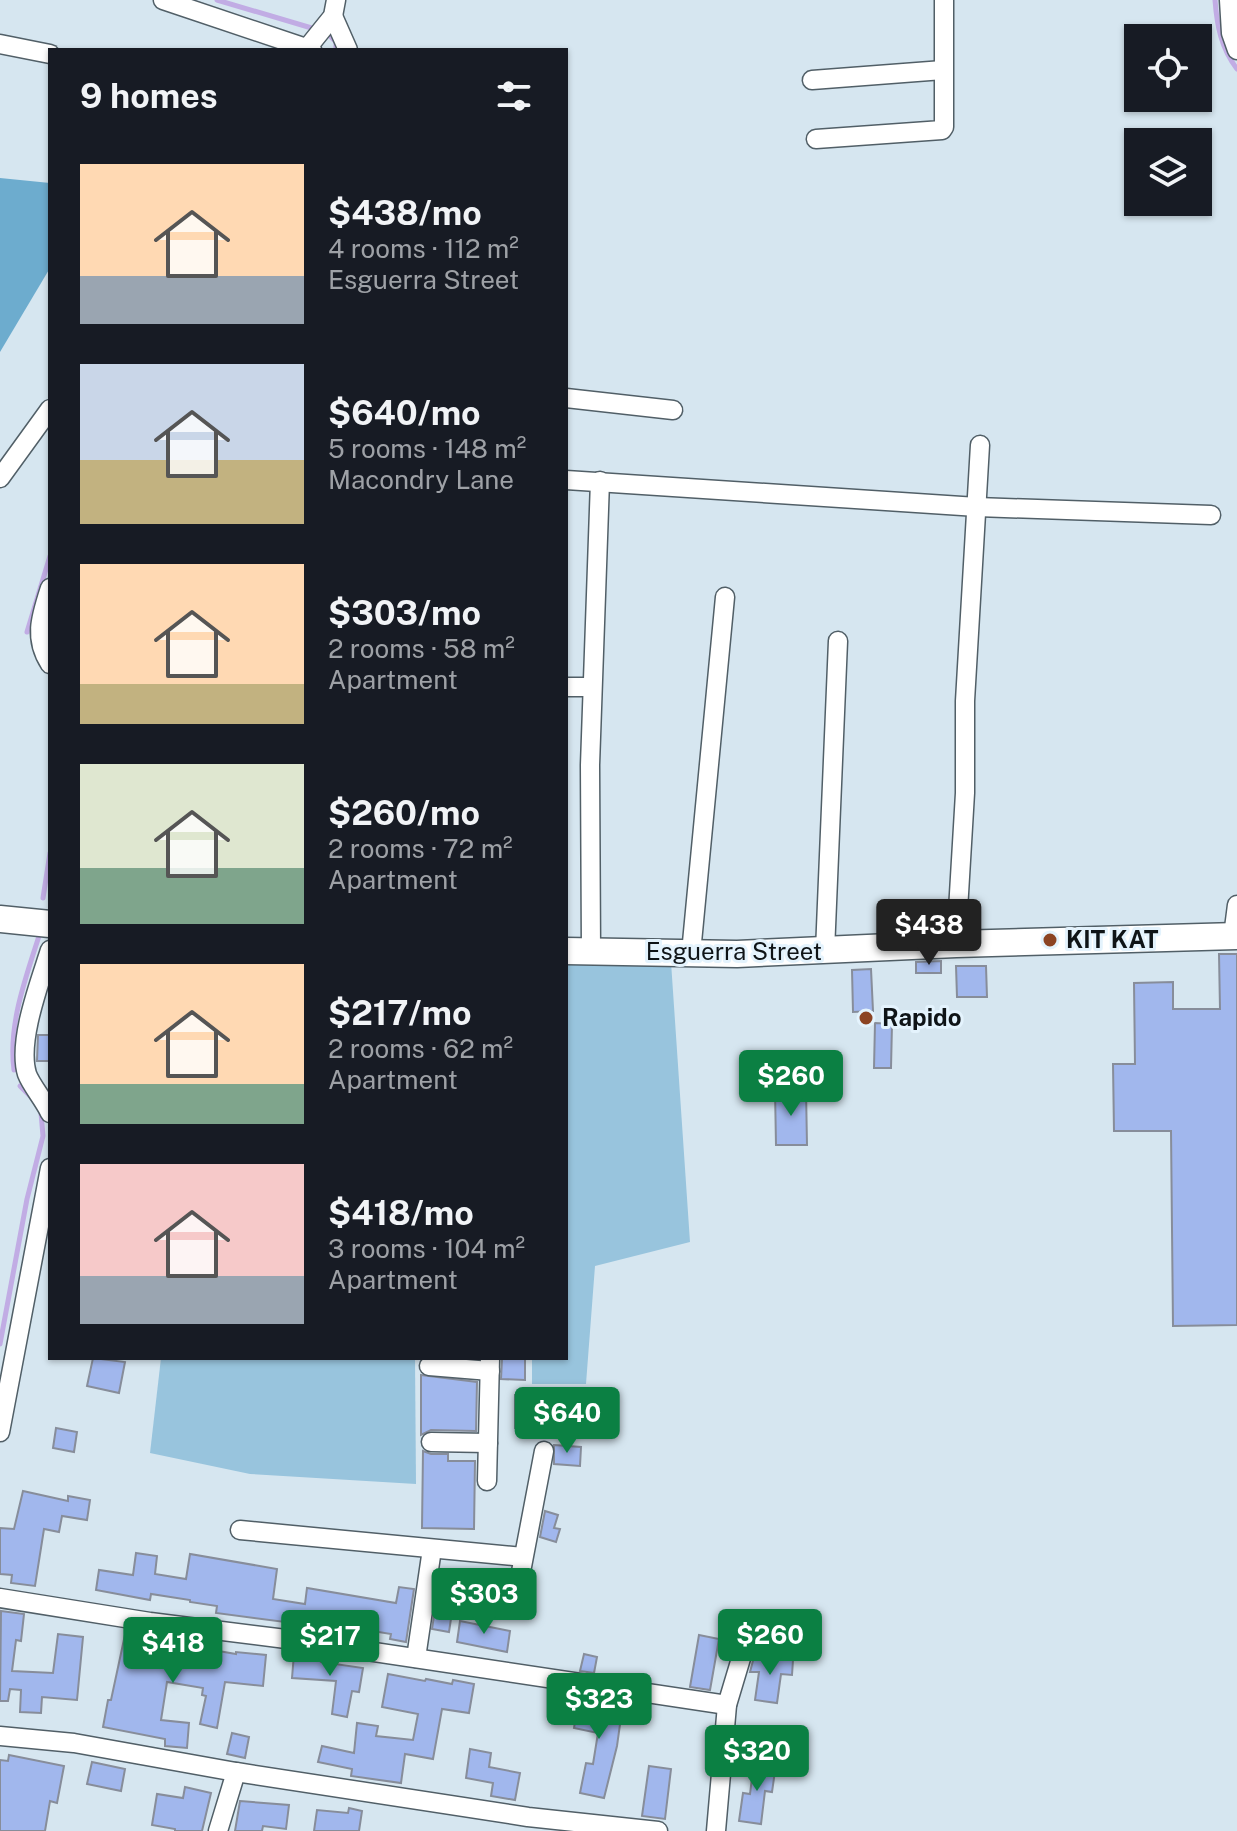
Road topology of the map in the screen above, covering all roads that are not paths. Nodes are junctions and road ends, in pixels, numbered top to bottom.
1 (163, 0) edge
2 (944, 0) edge
3 (1229, 0) edge
4 (334, 8) edge
5 (0, 44) edge
6 (310, 48) edge
7 (347, 48) edge
8 (1237, 50) edge
9 (48, 54) edge
10 (943, 70) junction
11 (812, 80) dead end
12 (816, 139) dead end
13 (568, 398) edge
14 (673, 410) dead end
15 (48, 412) edge
16 (980, 445) dead end
17 (0, 478) edge
18 (568, 480) edge
19 (600, 481) junction
20 (977, 507) junction
21 (1211, 515) dead end
22 (48, 596) edge
23 (725, 597) dead end
24 (838, 641) dead end
25 (48, 661) edge
26 (568, 687) edge
27 (592, 687) junction
28 (1237, 905) edge
29 (0, 919) edge
30 (48, 922) edge
31 (1235, 936) edge
32 (956, 944) junction
33 (578, 951) edge
34 (825, 951) junction
35 (691, 953) junction
36 (48, 957) edge
37 (48, 1110) edge
38 (48, 1179) edge
39 (490, 1365) edge
40 (429, 1366) dead end
41 (0, 1432) edge
42 (431, 1442) dead end
43 (488, 1443) junction
44 (544, 1451) dead end
45 (487, 1481) dead end
46 (240, 1530) dead end
47 (432, 1549) junction
48 (523, 1557) junction
49 (0, 1598) edge
50 (516, 1598) dead end
51 (742, 1655) dead end
52 (416, 1658) junction
53 (727, 1705) junction
54 (0, 1736) edge
55 (236, 1772) junction
56 (526, 1824) edge
57 (218, 1831) edge
58 (658, 1831) edge
59 (716, 1831) edge

1 - 6 street
2 - 10 street
3 - 8 street
4 - 6 street
4 - 7 street
5 - 9 street
10 - 11 street
10 - 12 street
13 - 14 street
15 - 17 street
16 - 20 street
18 - 19 street
19 - 20 street
19 - 27 street
20 - 21 street
20 - 32 street
22 - 25 street
23 - 35 street
24 - 34 street
26 - 27 street
27 - 33 street
28 - 31 street
29 - 30 main road
31 - 32 main road, Esguerra Street
32 - 34 main road, Esguerra Street
33 - 35 main road, Esguerra Street
34 - 35 main road, Esguerra Street
36 - 37 street
38 - 41 street
39 - 40 street
39 - 43 street
42 - 43 street
43 - 45 street
44 - 48 street
46 - 47 street
47 - 48 street
47 - 52 street
48 - 50 street
49 - 52 street
51 - 53 street
52 - 53 street
53 - 59 street
54 - 55 street
55 - 56 street
55 - 57 street
56 - 58 street

